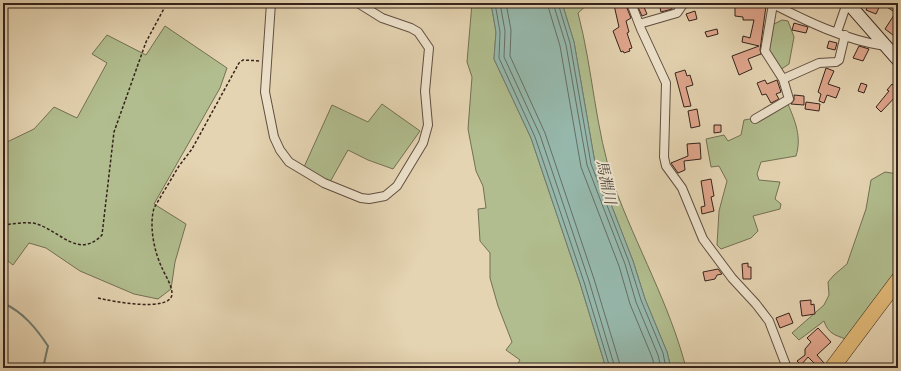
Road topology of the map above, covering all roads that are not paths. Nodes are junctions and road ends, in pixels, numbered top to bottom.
1 (271, 3) edge
2 (358, 3) edge
3 (632, 3) edge
4 (684, 3) edge
5 (847, 3) edge
6 (772, 4) edge
7 (639, 24) junction
8 (837, 32) junction
9 (845, 35) junction
10 (885, 46) junction
11 (898, 60) edge
12 (783, 79) junction
13 (755, 119) dead end
14 (898, 280) edge
15 (787, 368) edge
16 (832, 368) edge

1 - 2 street
3 - 7 street
4 - 7 street
5 - 8 street
5 - 10 main road
6 - 8 street
6 - 12 street
7 - 15 street
8 - 9 street
9 - 10 street
9 - 12 street
10 - 11 main road
12 - 13 street
14 - 16 highway

